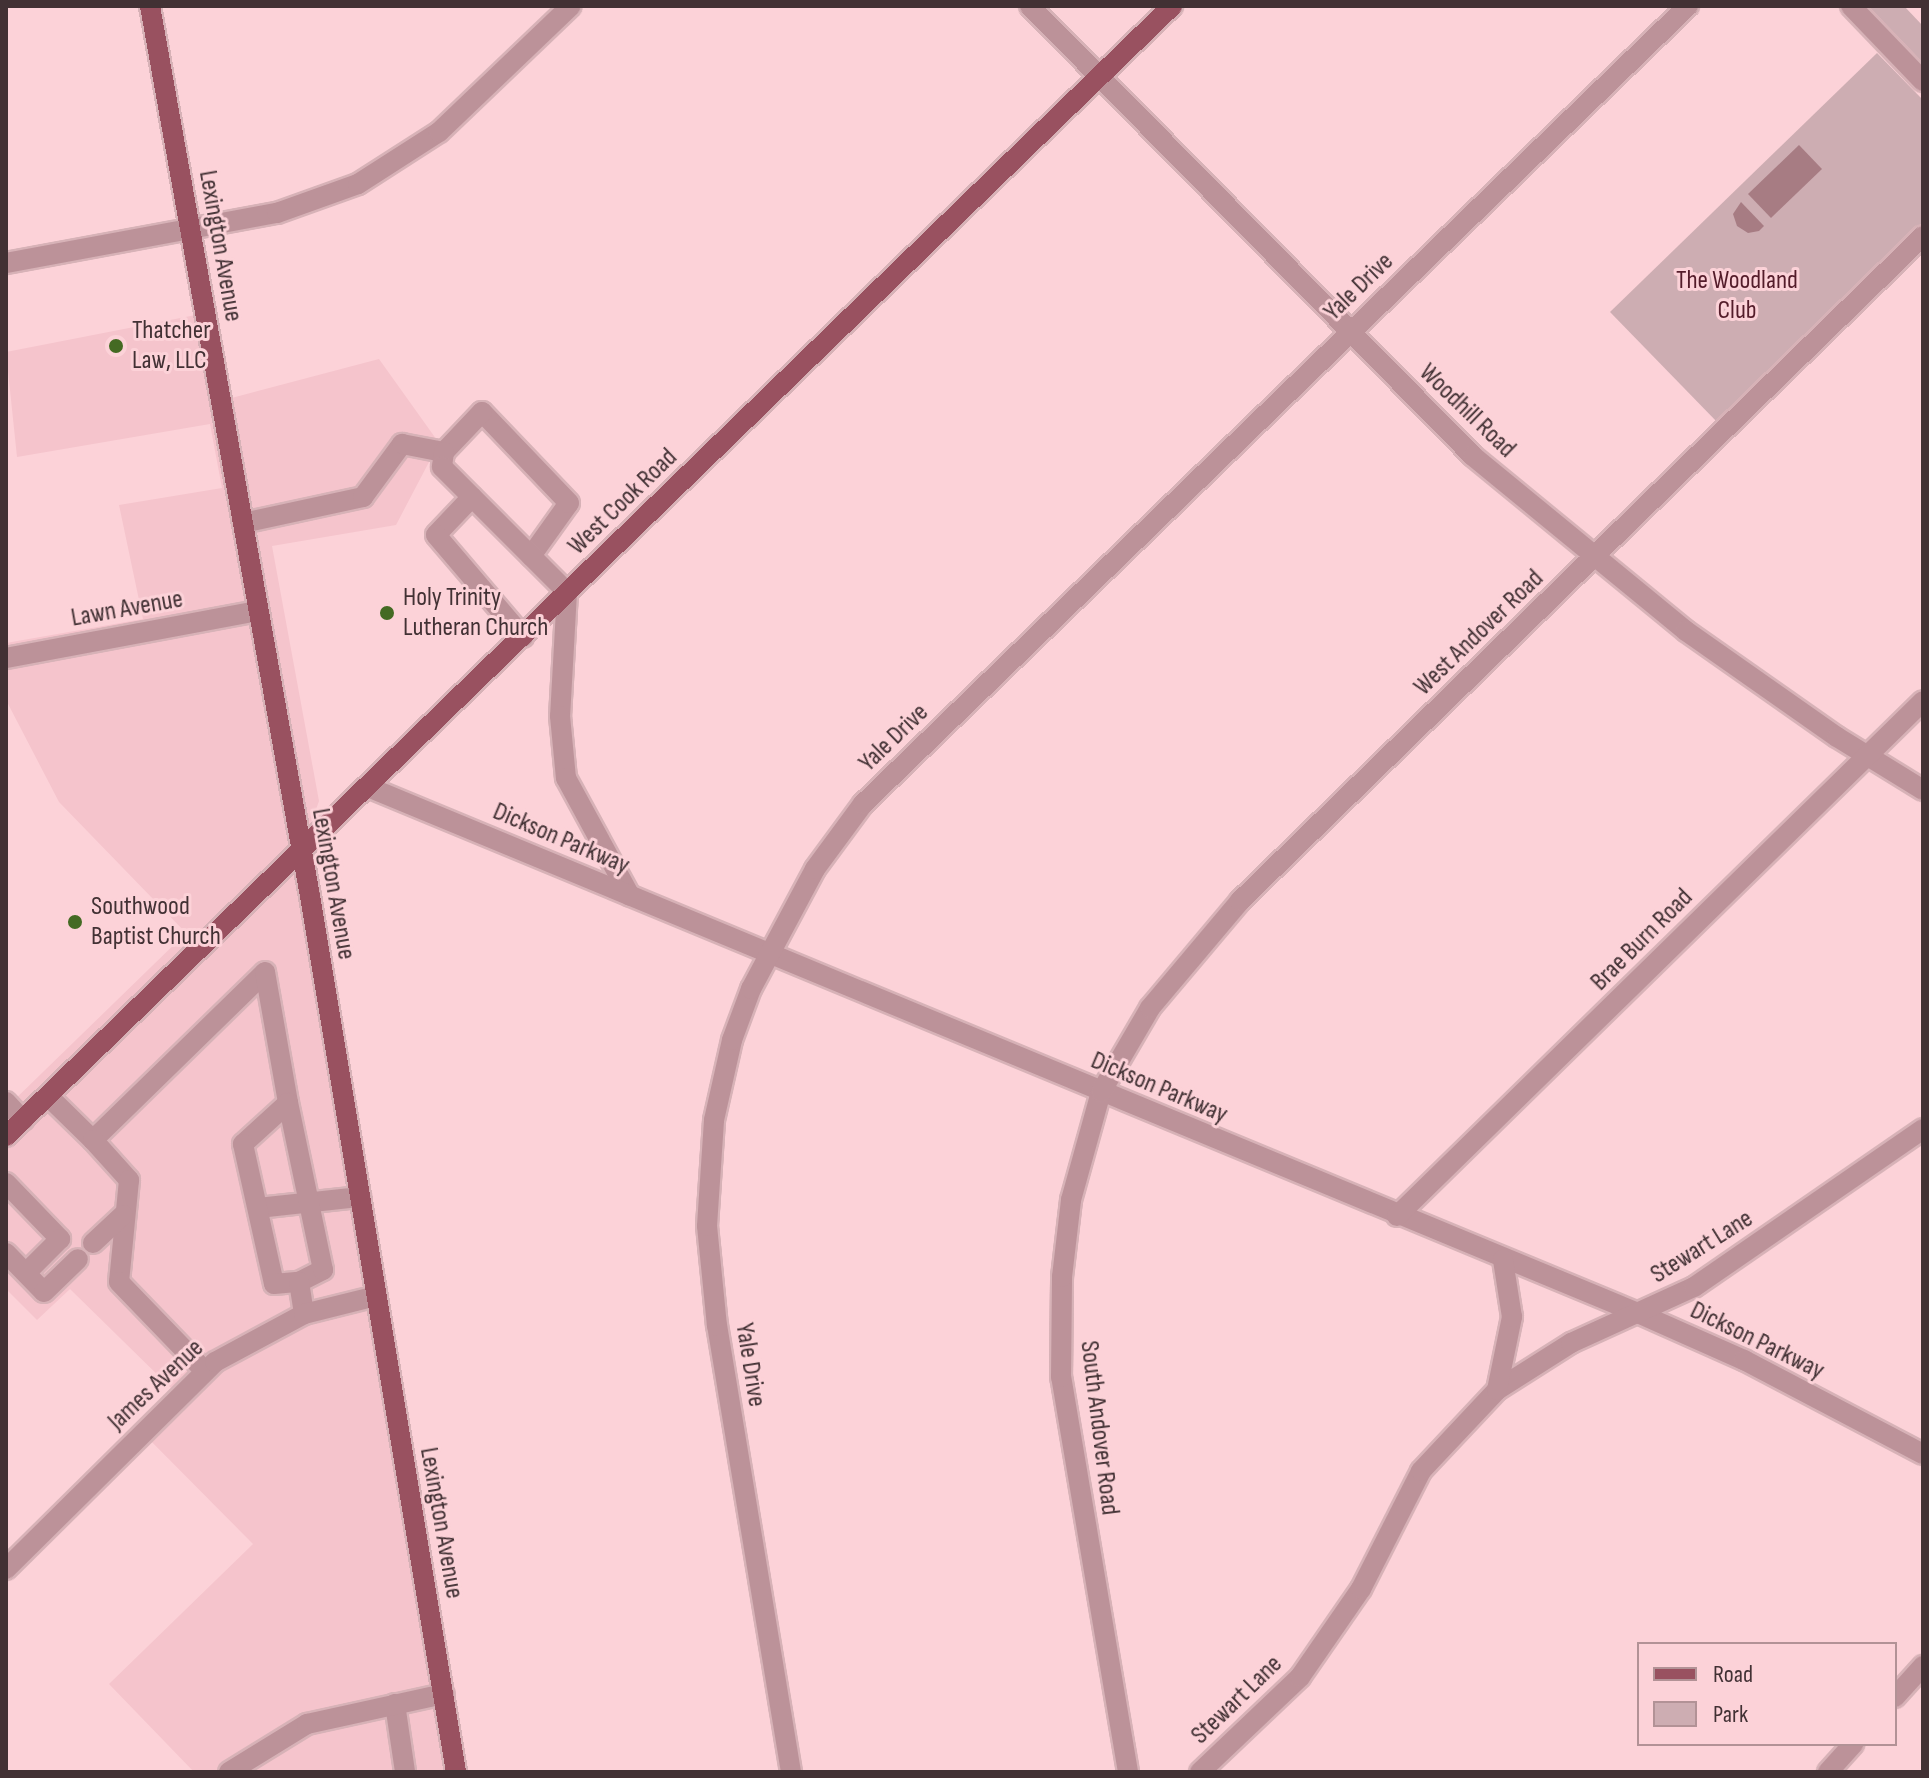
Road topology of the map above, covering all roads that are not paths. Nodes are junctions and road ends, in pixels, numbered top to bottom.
1 (150, 6) edge
2 (571, 6) edge
3 (1030, 6) edge
4 (1172, 6) edge
5 (1688, 6) edge
6 (1851, 6) edge
7 (1099, 77) junction
8 (1923, 81) edge
9 (190, 230) junction
10 (1923, 236) edge
11 (6, 263) edge
12 (1348, 334) junction
13 (444, 452) junction
14 (472, 497) junction
15 (243, 523) junction
16 (531, 556) junction
17 (1594, 560) junction
18 (567, 592) junction
19 (258, 611) junction
20 (523, 637) junction
21 (6, 658) edge
22 (1923, 701) edge
23 (1866, 755) junction
24 (368, 787) junction
25 (1923, 790) edge
26 (301, 852) junction
27 (630, 896) junction
28 (770, 956) junction
29 (1101, 1092) junction
30 (48, 1096) junction
31 (6, 1102) edge
32 (288, 1103) junction
33 (23, 1120) junction
34 (1923, 1129) edge
35 (6, 1136) edge
36 (93, 1140) junction
37 (6, 1183) edge
38 (360, 1197) junction
39 (310, 1202) junction
40 (258, 1208) junction
41 (123, 1215) junction
42 (1397, 1216) junction
43 (93, 1243) dead end
44 (6, 1253) edge
45 (78, 1259) dead end
46 (1503, 1260) junction
47 (26, 1273) junction
48 (299, 1282) junction
49 (376, 1296) junction
50 (304, 1314) junction
51 (1640, 1314) junction
52 (205, 1371) junction
53 (1497, 1390) junction
54 (1923, 1454) edge
55 (6, 1569) edge
56 (1923, 1666) edge
57 (444, 1694) junction
58 (1897, 1695) edge
59 (395, 1704) junction
60 (1851, 1746) edge
61 (229, 1772) edge
62 (405, 1772) edge
63 (456, 1772) edge
64 (791, 1772) edge
65 (1128, 1772) edge
66 (1200, 1772) edge
67 (1828, 1772) edge

1 - 9 main road, Lexington Avenue
2 - 9 street
3 - 7 street, Woodhill Road
4 - 7 main road, West Cook Road
5 - 12 street, Yale Drive
6 - 8 street
7 - 12 street, Woodhill Road
7 - 18 main road, West Cook Road
9 - 11 street
9 - 15 main road, Lexington Avenue
10 - 17 street, West Andover Road
12 - 17 street, Woodhill Road
12 - 28 street, Yale Drive
13 - 14 street
13 - 15 street
13 - 16 street
14 - 16 street
14 - 20 street
15 - 19 main road, Lexington Avenue
16 - 18 street
17 - 23 street, Woodhill Road
17 - 29 street, West Andover Road
18 - 20 main road, West Cook Road
18 - 27 street
19 - 21 street, Lawn Avenue
19 - 26 main road, Lexington Avenue
20 - 24 main road, West Cook Road
22 - 23 street, Brae Burn Road
23 - 25 street, Woodhill Road
23 - 42 street, Brae Burn Road
24 - 26 main road, West Cook Road
24 - 27 street, Dickson Parkway
26 - 30 main road, West Cook Road
26 - 38 main road, Lexington Avenue
27 - 28 street, Dickson Parkway
28 - 29 street, Dickson Parkway
28 - 64 street, Yale Drive
29 - 42 street, Dickson Parkway
29 - 65 street, South Andover Road
30 - 33 main road, West Cook Road
30 - 36 street
31 - 33 street
32 - 36 street
32 - 39 street
32 - 40 street
33 - 35 main road, West Cook Road
34 - 51 street, Stewart Lane
36 - 41 street
37 - 47 street
38 - 39 street
38 - 49 main road, Lexington Avenue
39 - 40 street
39 - 48 street
40 - 48 street
41 - 43 street
41 - 52 street
42 - 46 street, Dickson Parkway
44 - 47 street
45 - 47 street
46 - 51 street, Dickson Parkway
46 - 53 street
48 - 50 street
49 - 50 street, James Avenue
49 - 57 main road, Lexington Avenue
50 - 52 street, James Avenue
51 - 53 street, Stewart Lane
51 - 54 street, Dickson Parkway
52 - 55 street, James Avenue
53 - 66 street, Stewart Lane
56 - 58 street
57 - 59 street
57 - 63 main road, Lexington Avenue
59 - 61 street
59 - 62 street
60 - 67 street

